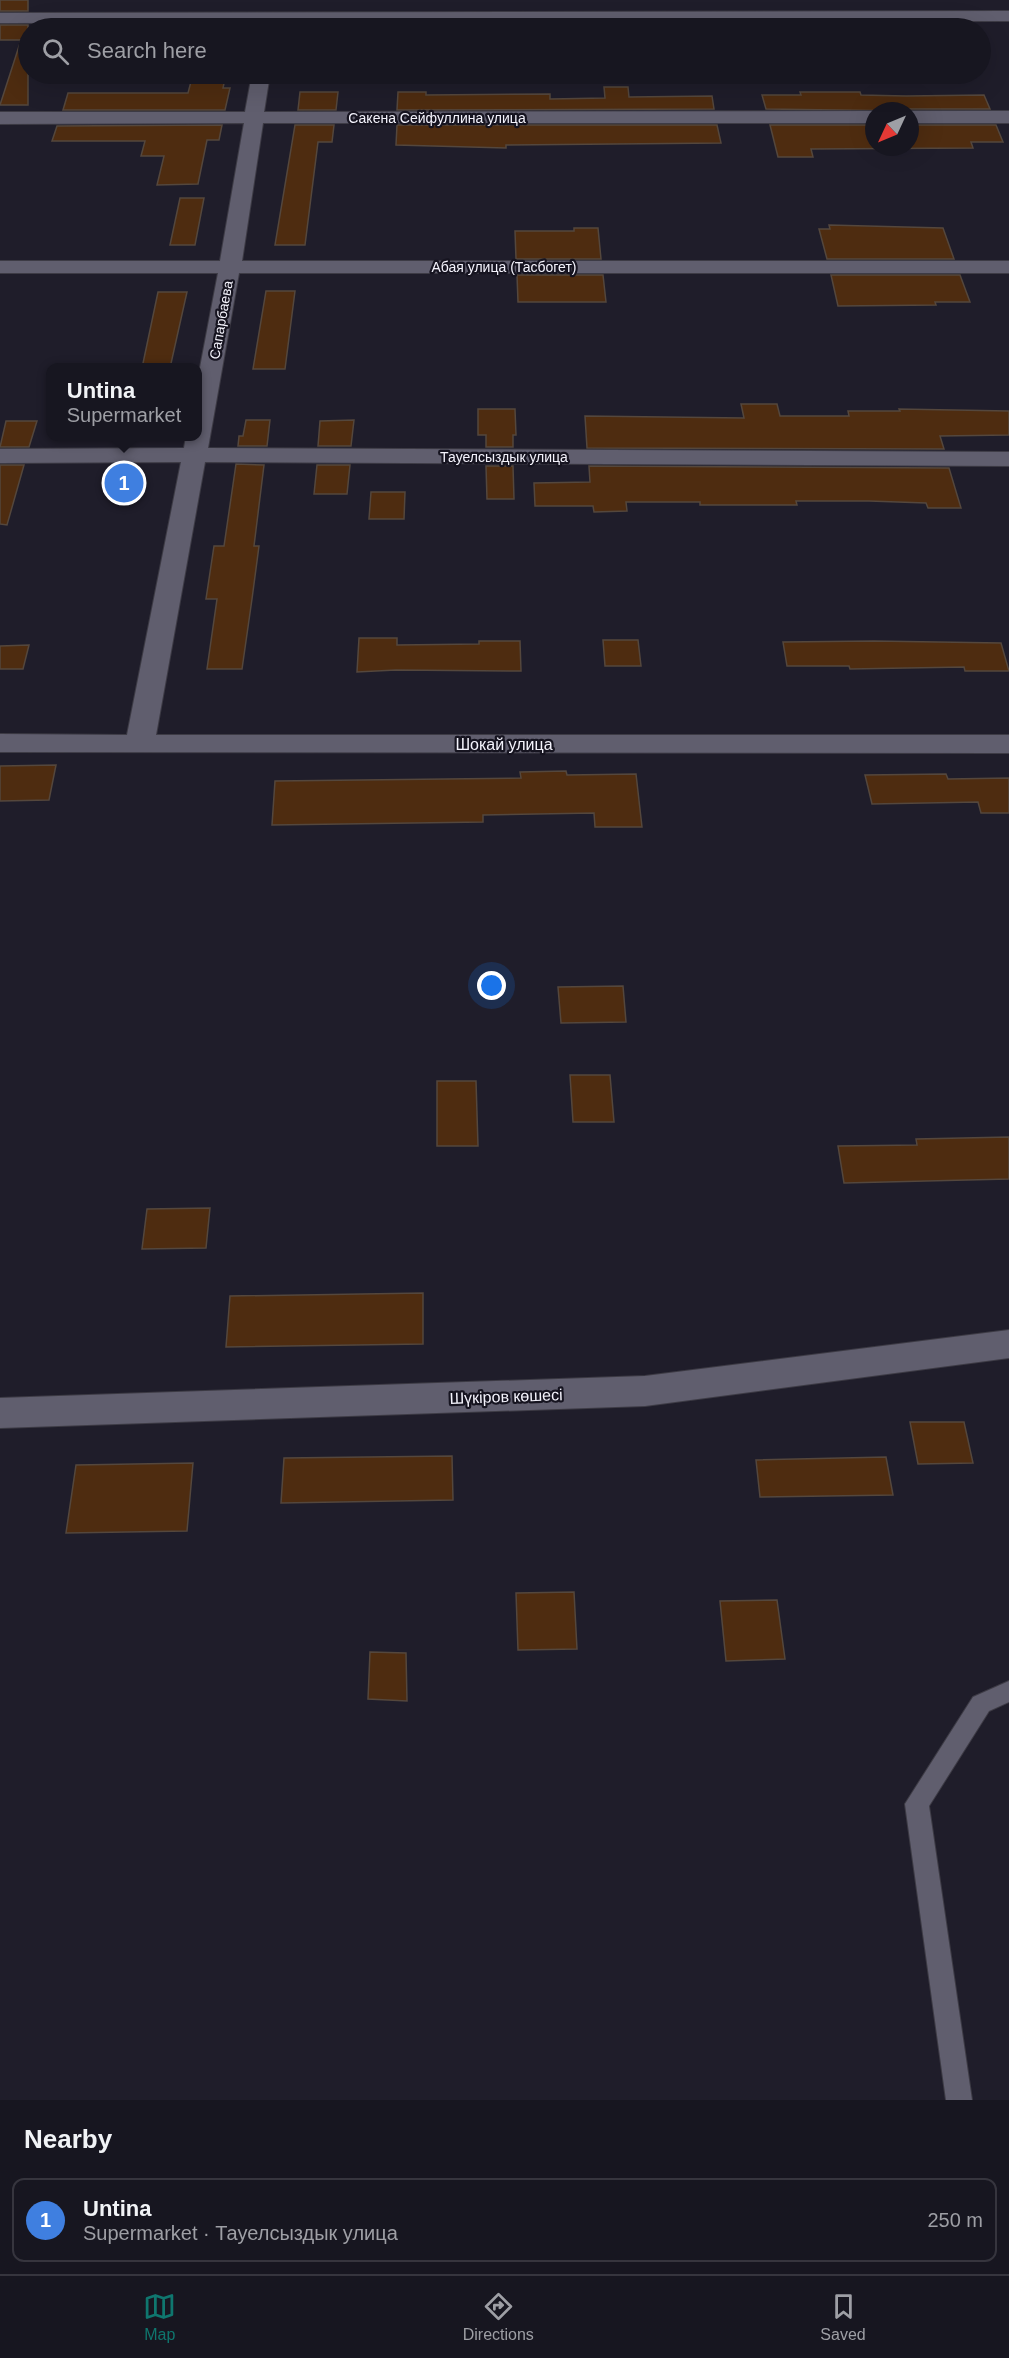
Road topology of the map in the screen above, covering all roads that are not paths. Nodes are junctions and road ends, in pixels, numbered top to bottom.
1 (275, 0) edge
2 (1009, 16) edge
3 (0, 18) edge
4 (18, 18) edge
5 (270, 18) edge
6 (824, 18) edge
7 (259, 84) edge
8 (865, 117) edge
9 (919, 117) edge
10 (1009, 117) edge
11 (0, 118) edge
12 (254, 119) junction
13 (0, 267) edge
14 (230, 267) junction
15 (1009, 267) edge
16 (202, 422) edge
17 (199, 441) edge
18 (196, 455) junction
19 (0, 456) edge
20 (1009, 459) edge
21 (0, 743) edge
22 (140, 743) junction
23 (1009, 744) edge
24 (1009, 1344) edge
25 (0, 1413) edge
26 (1009, 1691) edge
27 (959, 2100) edge

1 - 5 street
2 - 6 street
3 - 4 street
7 - 12 street, Сапарбаева
8 - 12 street, Сакена Сейфуллина улица
9 - 10 street
11 - 12 street, Сакена Сейфуллина улица
12 - 14 street, Сапарбаева
13 - 14 street, Абая улица (Тасбогет)
14 - 15 street, Абая улица (Тасбогет)
14 - 16 street, Сапарбаева
17 - 18 street, Сапарбаева
18 - 19 street, Тауелсыздык улица
18 - 20 street, Тауелсыздык улица
18 - 22 street, Сапарбаева
21 - 22 street, Шокай улица
22 - 23 street, Шокай улица
24 - 25 street, Шүкіров көшесі
26 - 27 lane

